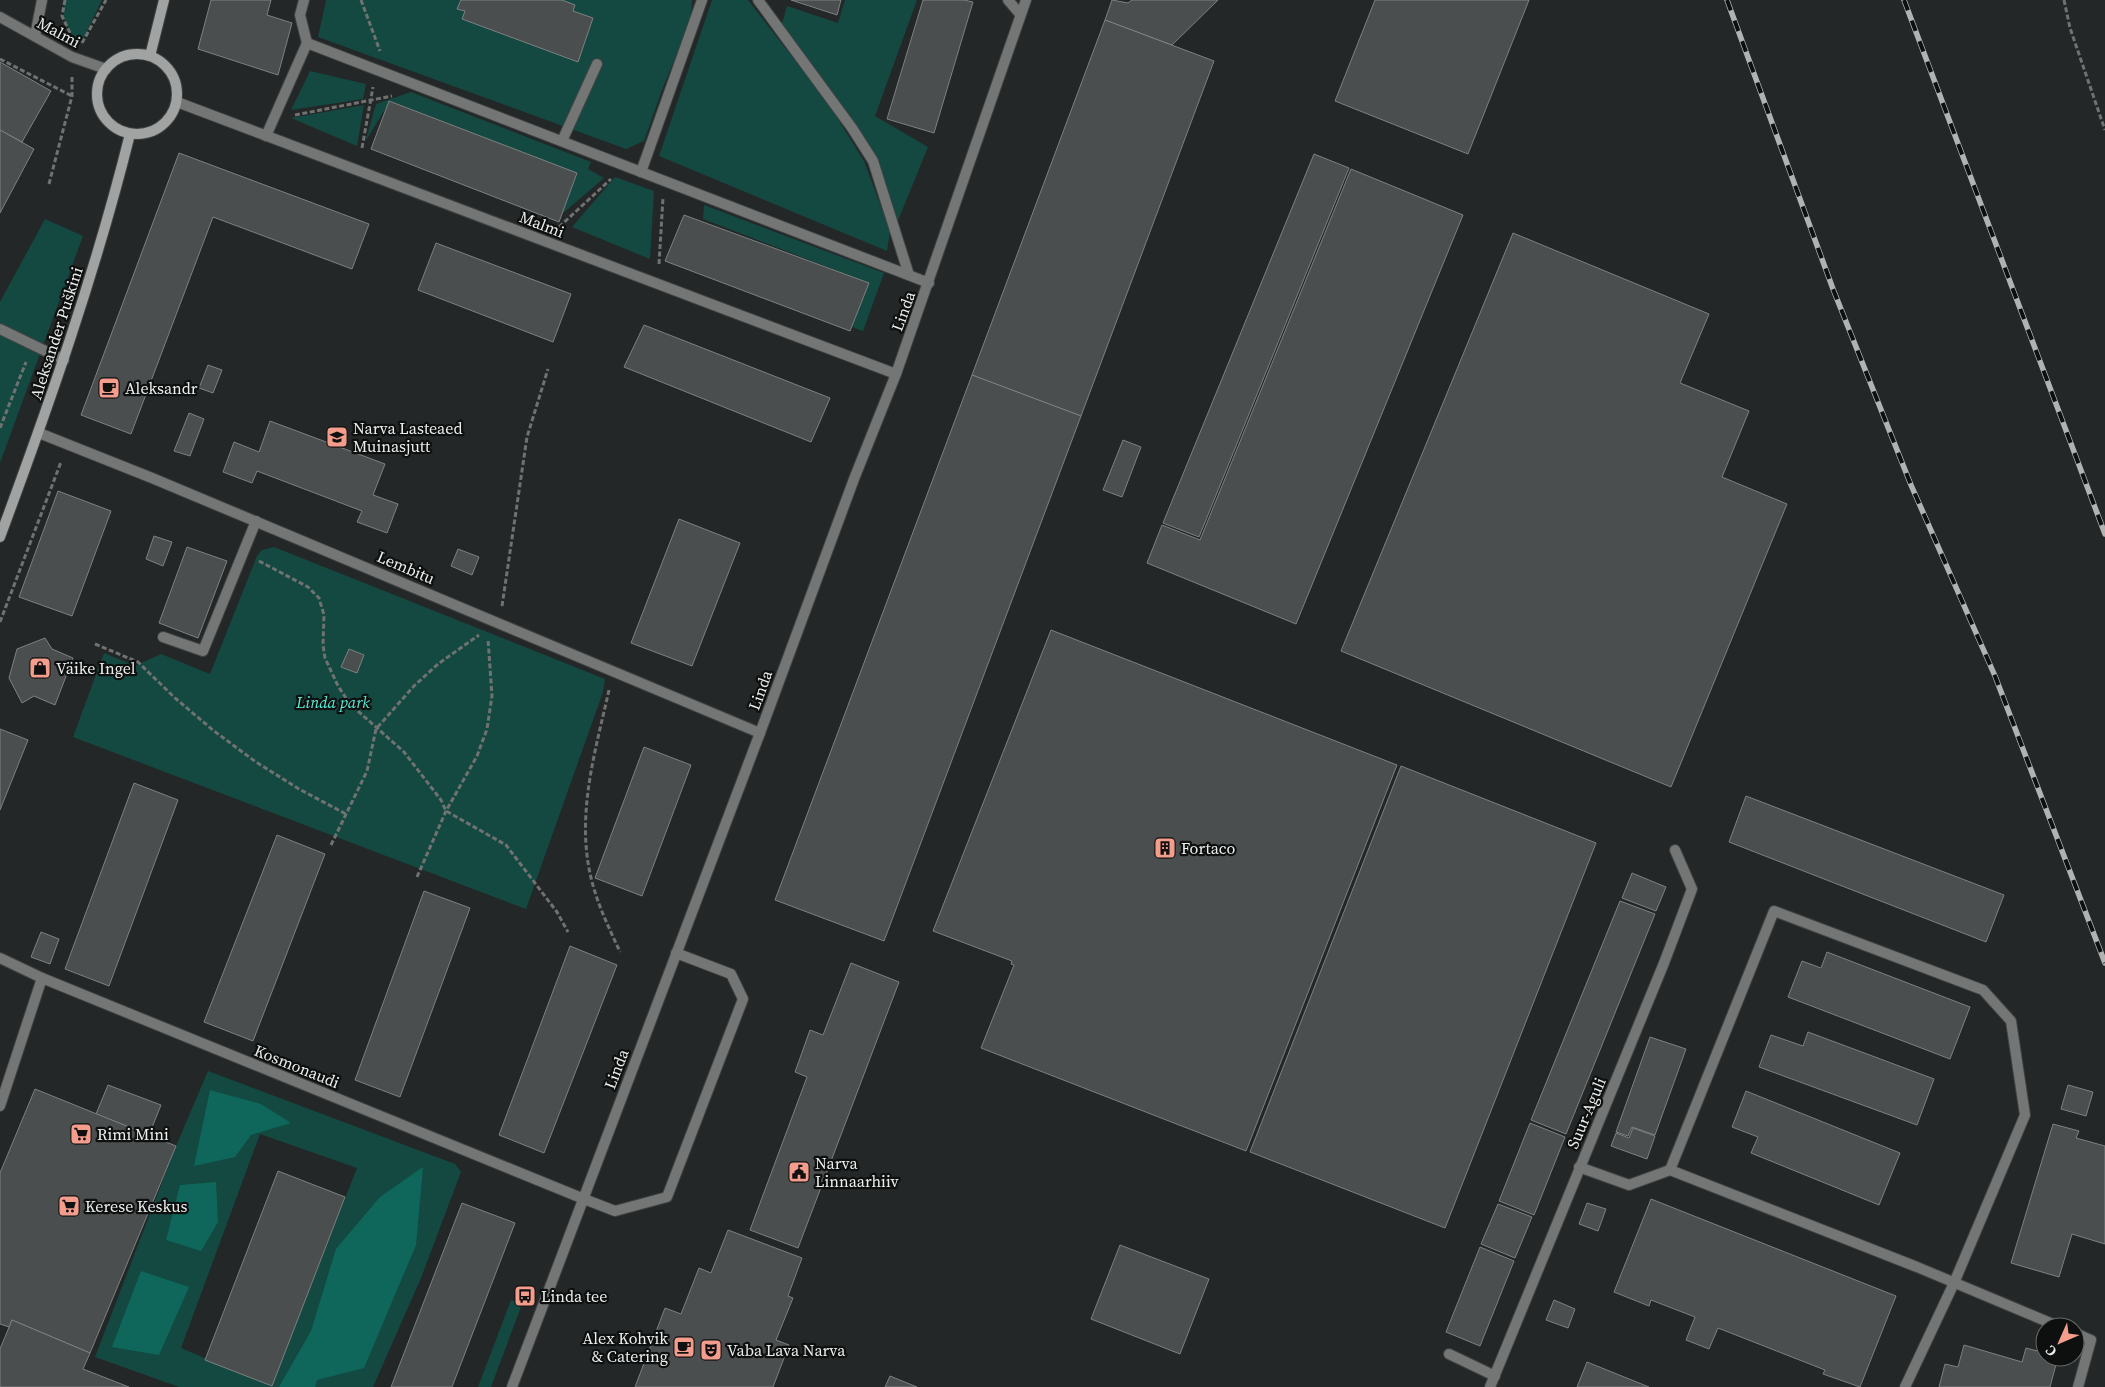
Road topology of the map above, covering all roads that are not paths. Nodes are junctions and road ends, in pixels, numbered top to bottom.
1 (42, 0) edge
2 (164, 0) edge
3 (304, 0) edge
4 (702, 0) edge
5 (758, 0) edge
6 (1008, 0) edge
7 (1026, 0) edge
8 (1020, 14) junction
9 (0, 17) edge
10 (35, 36) junction
11 (307, 43) junction
12 (150, 56) junction
13 (597, 64) dead end
14 (106, 69) junction
15 (177, 102) junction
16 (130, 134) junction
17 (266, 136) junction
18 (562, 141) junction
19 (641, 172) junction
20 (909, 275) junction
21 (929, 283) junction
22 (0, 329) edge
23 (64, 360) junction
24 (896, 374) junction
25 (39, 432) junction
26 (256, 521) junction
27 (0, 537) edge
28 (163, 637) dead end
29 (760, 732) junction
30 (1675, 850) dead end
31 (676, 953) junction
32 (0, 958) edge
33 (42, 978) junction
34 (0, 1106) edge
35 (1579, 1167) junction
36 (1670, 1170) junction
37 (584, 1199) junction
38 (1954, 1283) junction
39 (2036, 1317) edge
40 (2085, 1337) edge
41 (1449, 1354) dead end
42 (2085, 1364) edge
43 (2084, 1367) edge
44 (1495, 1376) junction
45 (512, 1387) edge
46 (1490, 1387) edge
47 (1905, 1387) edge
48 (2078, 1387) edge

1 - 10 street
2 - 12 street
3 - 11 street
4 - 19 street
5 - 20 street
6 - 8 street
7 - 8 street, Linda
8 - 21 street, Linda
9 - 10 street, Malmi
10 - 14 street, Malmi
11 - 17 street
11 - 18 street
12 - 14 street
12 - 15 street
13 - 18 street
14 - 16 street
15 - 16 street
15 - 17 street, Malmi
16 - 23 street, Aleksander Puškini
17 - 24 street, Malmi
18 - 19 street
19 - 20 street
20 - 21 street
21 - 24 street, Linda
22 - 23 street
23 - 25 street, Aleksander Puškini
24 - 29 street, Linda
25 - 26 street, Lembitu
25 - 27 street, Aleksander Puškini
26 - 28 street
26 - 29 street, Lembitu
29 - 31 street, Linda
30 - 35 street, Suur-Aguli
31 - 37 street, Linda
31 - 37 street, Kosmonaudi
32 - 33 street, Kosmonaudi
33 - 34 street
33 - 37 street, Kosmonaudi
35 - 36 street
35 - 44 street, Suur-Aguli
36 - 38 street
36 - 38 street
37 - 45 street, Linda
38 - 39 street
38 - 47 street
40 - 42 street
41 - 44 street
43 - 48 street
44 - 46 street, Suur-Aguli

